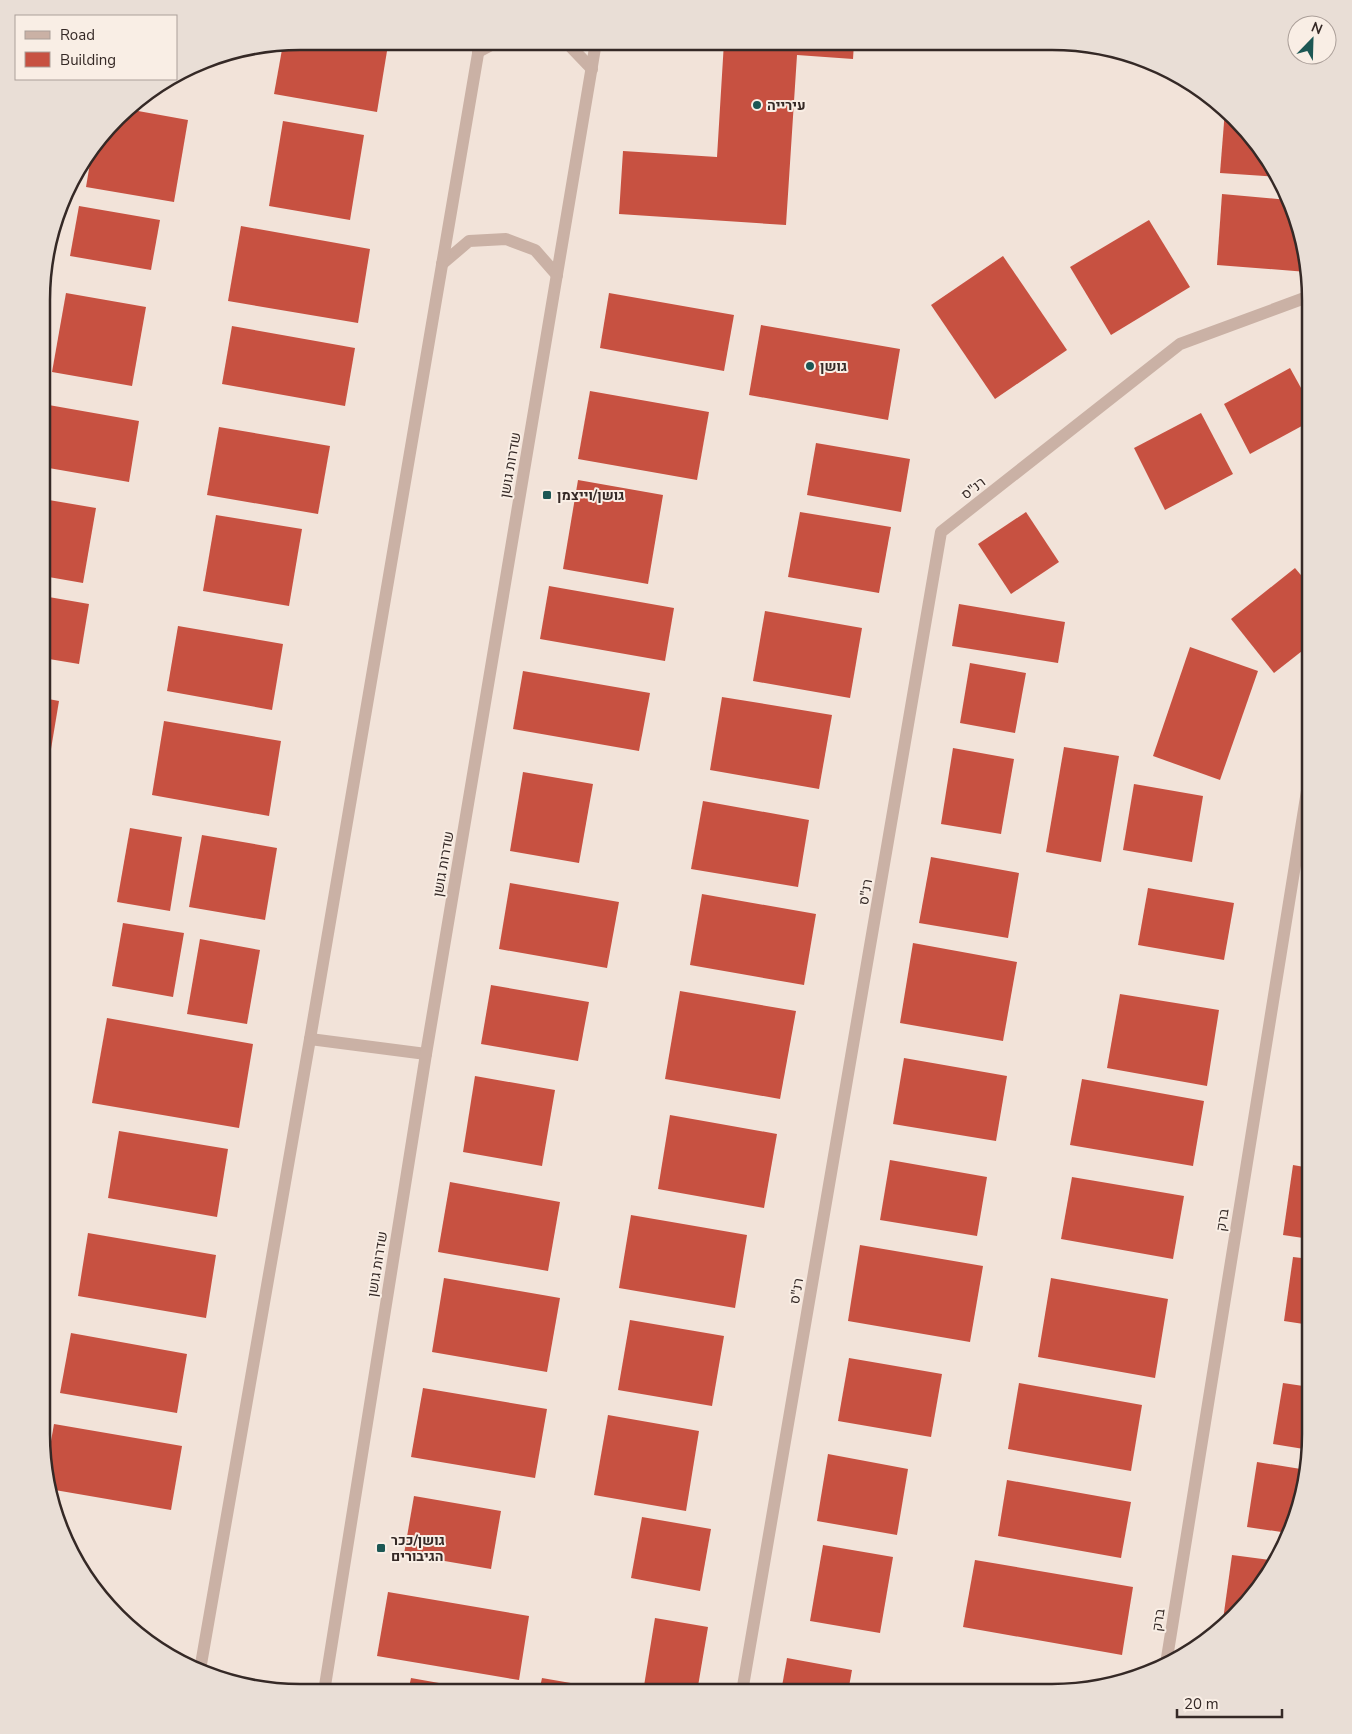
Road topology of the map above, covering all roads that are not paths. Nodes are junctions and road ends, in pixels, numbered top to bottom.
1 (478, 50) edge
2 (573, 50) edge
3 (595, 50) edge
4 (592, 69) junction
5 (442, 264) junction
6 (557, 275) junction
7 (1302, 299) edge
8 (1302, 820) edge
9 (310, 1039) junction
10 (426, 1054) junction
11 (1167, 1655) edge
12 (201, 1663) edge
13 (325, 1684) edge
14 (743, 1684) edge

1 - 5 street
2 - 4 street
3 - 4 street, שדרות גושן
4 - 6 street, שדרות גושן
5 - 6 street
5 - 9 street
6 - 10 street, שדרות גושן
7 - 14 street, רנ"ס
8 - 11 street, ברק
9 - 10 street
9 - 12 street
10 - 13 street, שדרות גושן

